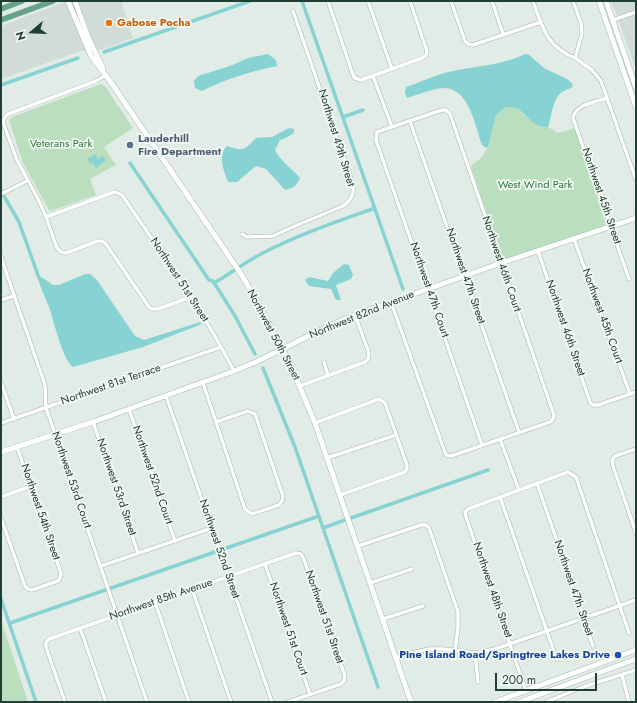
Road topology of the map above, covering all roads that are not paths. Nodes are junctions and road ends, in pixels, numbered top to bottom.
1 (22, 1) edge
2 (53, 1) edge
3 (68, 1) edge
4 (75, 1) edge
5 (328, 1) edge
6 (368, 1) edge
7 (410, 1) edge
8 (451, 1) edge
9 (492, 1) edge
10 (533, 1) edge
11 (573, 1) edge
12 (599, 1) edge
13 (606, 1) edge
14 (1, 9) edge
15 (293, 11) dead end
16 (636, 12) edge
17 (1, 20) edge
18 (613, 20) junction
19 (541, 22) junction
20 (503, 34) junction
21 (575, 58) junction
22 (392, 69) junction
23 (106, 75) junction
24 (373, 76) junction
25 (636, 88) edge
26 (607, 98) junction
27 (636, 107) edge
28 (410, 121) junction
29 (392, 127) junction
30 (636, 180) edge
31 (27, 181) junction
32 (1, 194) edge
33 (46, 217) junction
34 (636, 218) edge
35 (611, 226) junction
36 (242, 234) dead end
37 (574, 239) junction
38 (538, 251) junction
39 (1, 257) edge
40 (501, 263) junction
41 (465, 276) junction
42 (630, 279) dead end
43 (429, 289) junction
44 (14, 296) junction
45 (191, 297) junction
46 (1, 300) edge
47 (391, 302) junction
48 (355, 315) junction
49 (221, 347) junction
50 (283, 349) junction
51 (324, 362) dead end
52 (234, 371) junction
53 (328, 375) junction
54 (1, 382) edge
55 (203, 383) junction
56 (300, 386) junction
57 (636, 392) edge
58 (630, 394) junction
59 (166, 396) junction
60 (46, 408) junction
61 (129, 409) junction
62 (14, 419) junction
63 (93, 422) junction
64 (216, 422) junction
65 (315, 422) junction
66 (1, 423) edge
67 (519, 432) junction
68 (55, 434) junction
69 (396, 435) junction
70 (500, 439) junction
71 (482, 445) junction
72 (17, 447) junction
73 (636, 449) edge
74 (1, 452) edge
75 (327, 458) junction
76 (537, 483) junction
77 (31, 486) junction
78 (519, 490) junction
79 (340, 495) junction
80 (1, 496) edge
81 (500, 497) junction
82 (1, 518) edge
83 (212, 528) junction
84 (636, 533) edge
85 (175, 541) junction
86 (358, 546) junction
87 (138, 553) junction
88 (301, 554) joint
89 (265, 564) junction
90 (101, 566) junction
91 (412, 569) dead end
92 (228, 576) junction
93 (370, 583) junction
94 (192, 589) junction
95 (636, 600) edge
96 (155, 602) junction
97 (423, 606) dead end
98 (620, 606) junction
99 (118, 615) junction
100 (383, 619) junction
101 (584, 619) junction
102 (80, 628) junction
103 (547, 631) junction
104 (629, 633) dead end
105 (511, 644) junction
106 (593, 646) dead end
107 (636, 650) edge
108 (455, 651) junction
109 (476, 653) junction
110 (396, 658) junction
111 (636, 659) edge
112 (557, 660) dead end
113 (636, 670) edge
114 (622, 675) junction
115 (478, 682) dead end
116 (526, 691) junction
117 (310, 694) junction
118 (511, 696) junction
119 (65, 702) edge
120 (106, 702) edge
121 (147, 702) edge
122 (189, 702) edge
123 (231, 702) edge
124 (272, 702) edge
125 (288, 702) edge
126 (411, 702) edge
127 (496, 702) edge
128 (505, 702) edge
129 (519, 702) edge
130 (546, 702) edge
131 (629, 702) edge

1 - 14 main road
2 - 17 main road
3 - 23 street, Northwest 50th Street
4 - 23 street
5 - 24 street
6 - 22 street
7 - 22 street
8 - 20 street
9 - 20 street
10 - 19 street
11 - 21 street
12 - 27 street
13 - 18 street
15 - 36 street, Northwest 49th Street
16 - 18 street
18 - 25 street
19 - 20 street
19 - 21 street
21 - 26 street
22 - 24 street
23 - 31 street
23 - 50 street, Northwest 50th Street
24 - 29 street
26 - 30 street
26 - 35 street, Northwest 45th Street
28 - 29 street
28 - 40 street, Northwest 46th Court
28 - 41 street, Northwest 47th Street
29 - 43 street, Northwest 47th Court
31 - 32 street
31 - 33 street
33 - 45 street, Northwest 51st Street
33 - 45 street
34 - 35 street, Northwest 82nd Avenue
35 - 37 street, Northwest 82nd Avenue
35 - 42 street, Northwest 45th Street
37 - 38 street, Northwest 82nd Avenue
37 - 58 street, Northwest 45th Court
38 - 40 street, Northwest 82nd Avenue
38 - 58 street, Northwest 46th Street
39 - 44 street, Northwest 53rd Court
40 - 41 street, Northwest 82nd Avenue
40 - 67 street, Northwest 46th Court
41 - 43 street, Northwest 82nd Avenue
41 - 67 street, Northwest 47th Street
43 - 47 street, Northwest 82nd Avenue
43 - 71 street, Northwest 47th Court
44 - 46 street
44 - 60 street, Northwest 53rd Court
45 - 49 street, Northwest 51st Street
47 - 48 street, Northwest 82nd Avenue
47 - 71 street
48 - 50 street, Northwest 82nd Avenue
48 - 53 street
49 - 52 street, Northwest 51st Street
49 - 60 street, Northwest 81st Terrace
50 - 52 street, Northwest 82nd Avenue
50 - 56 street, Northwest 50th Street
51 - 53 street
52 - 55 street, Northwest 82nd Avenue
53 - 56 street
54 - 62 street
55 - 59 street, Northwest 82nd Avenue
55 - 64 street
56 - 65 street, Northwest 50th Street
57 - 58 street
59 - 61 street, Northwest 82nd Avenue
59 - 83 street, Northwest 52nd Street
60 - 62 street, Northwest 81st Terrace
60 - 68 street, Northwest 53rd Court
61 - 63 street, Northwest 82nd Avenue
61 - 85 street, Northwest 52nd Court
62 - 66 street, Northwest 81st Terrace
63 - 68 street, Northwest 82nd Avenue
63 - 87 street, Northwest 53rd Street
64 - 64 street
65 - 69 street
65 - 75 street, Northwest 50th Street
67 - 70 street
68 - 72 street, Northwest 82nd Avenue
68 - 90 street, Northwest 53rd Court
69 - 75 street
69 - 79 street
70 - 71 street
70 - 78 street
72 - 74 street, Northwest 82nd Avenue
72 - 77 street, Northwest 54th Street
73 - 84 street
75 - 79 street, Northwest 50th Street
76 - 78 street
76 - 98 street
76 - 101 street, Northwest 47th Street
77 - 80 street
77 - 82 street, Northwest 54th Street
78 - 81 street
79 - 86 street, Northwest 50th Street
81 - 103 street
81 - 105 street, Northwest 48th Street
83 - 85 street
83 - 92 street, Northwest 52nd Street
85 - 87 street
86 - 93 street, Northwest 50th Street
86 - 108 street
87 - 90 street
88 - 89 street, Northwest 85th Avenue
88 - 117 street, Northwest 51st Street
89 - 92 street, Northwest 85th Avenue
89 - 117 street, Northwest 51st Court
90 - 99 street, Northwest 53rd Court
91 - 93 street
92 - 94 street, Northwest 85th Avenue
92 - 124 street, Northwest 52nd Street
93 - 100 street, Northwest 50th Street
94 - 96 street, Northwest 85th Avenue
94 - 123 street
95 - 98 street
96 - 99 street, Northwest 85th Avenue
96 - 122 street
97 - 100 street
98 - 101 street
98 - 104 street
99 - 102 street, Northwest 85th Avenue
99 - 121 street, Northwest 53rd Court
100 - 110 street, Northwest 50th Street
101 - 103 street
101 - 106 street, Northwest 47th Street
102 - 119 street, Northwest 85th Avenue
102 - 120 street
103 - 105 street
103 - 112 street
105 - 109 street
105 - 116 street, Northwest 48th Street
107 - 116 street
108 - 109 street
108 - 110 street
109 - 115 street
110 - 126 street, Northwest 50th Street
111 - 129 street
113 - 114 street
114 - 130 street
114 - 131 street
116 - 118 street
117 - 125 street
118 - 127 street
118 - 128 street

